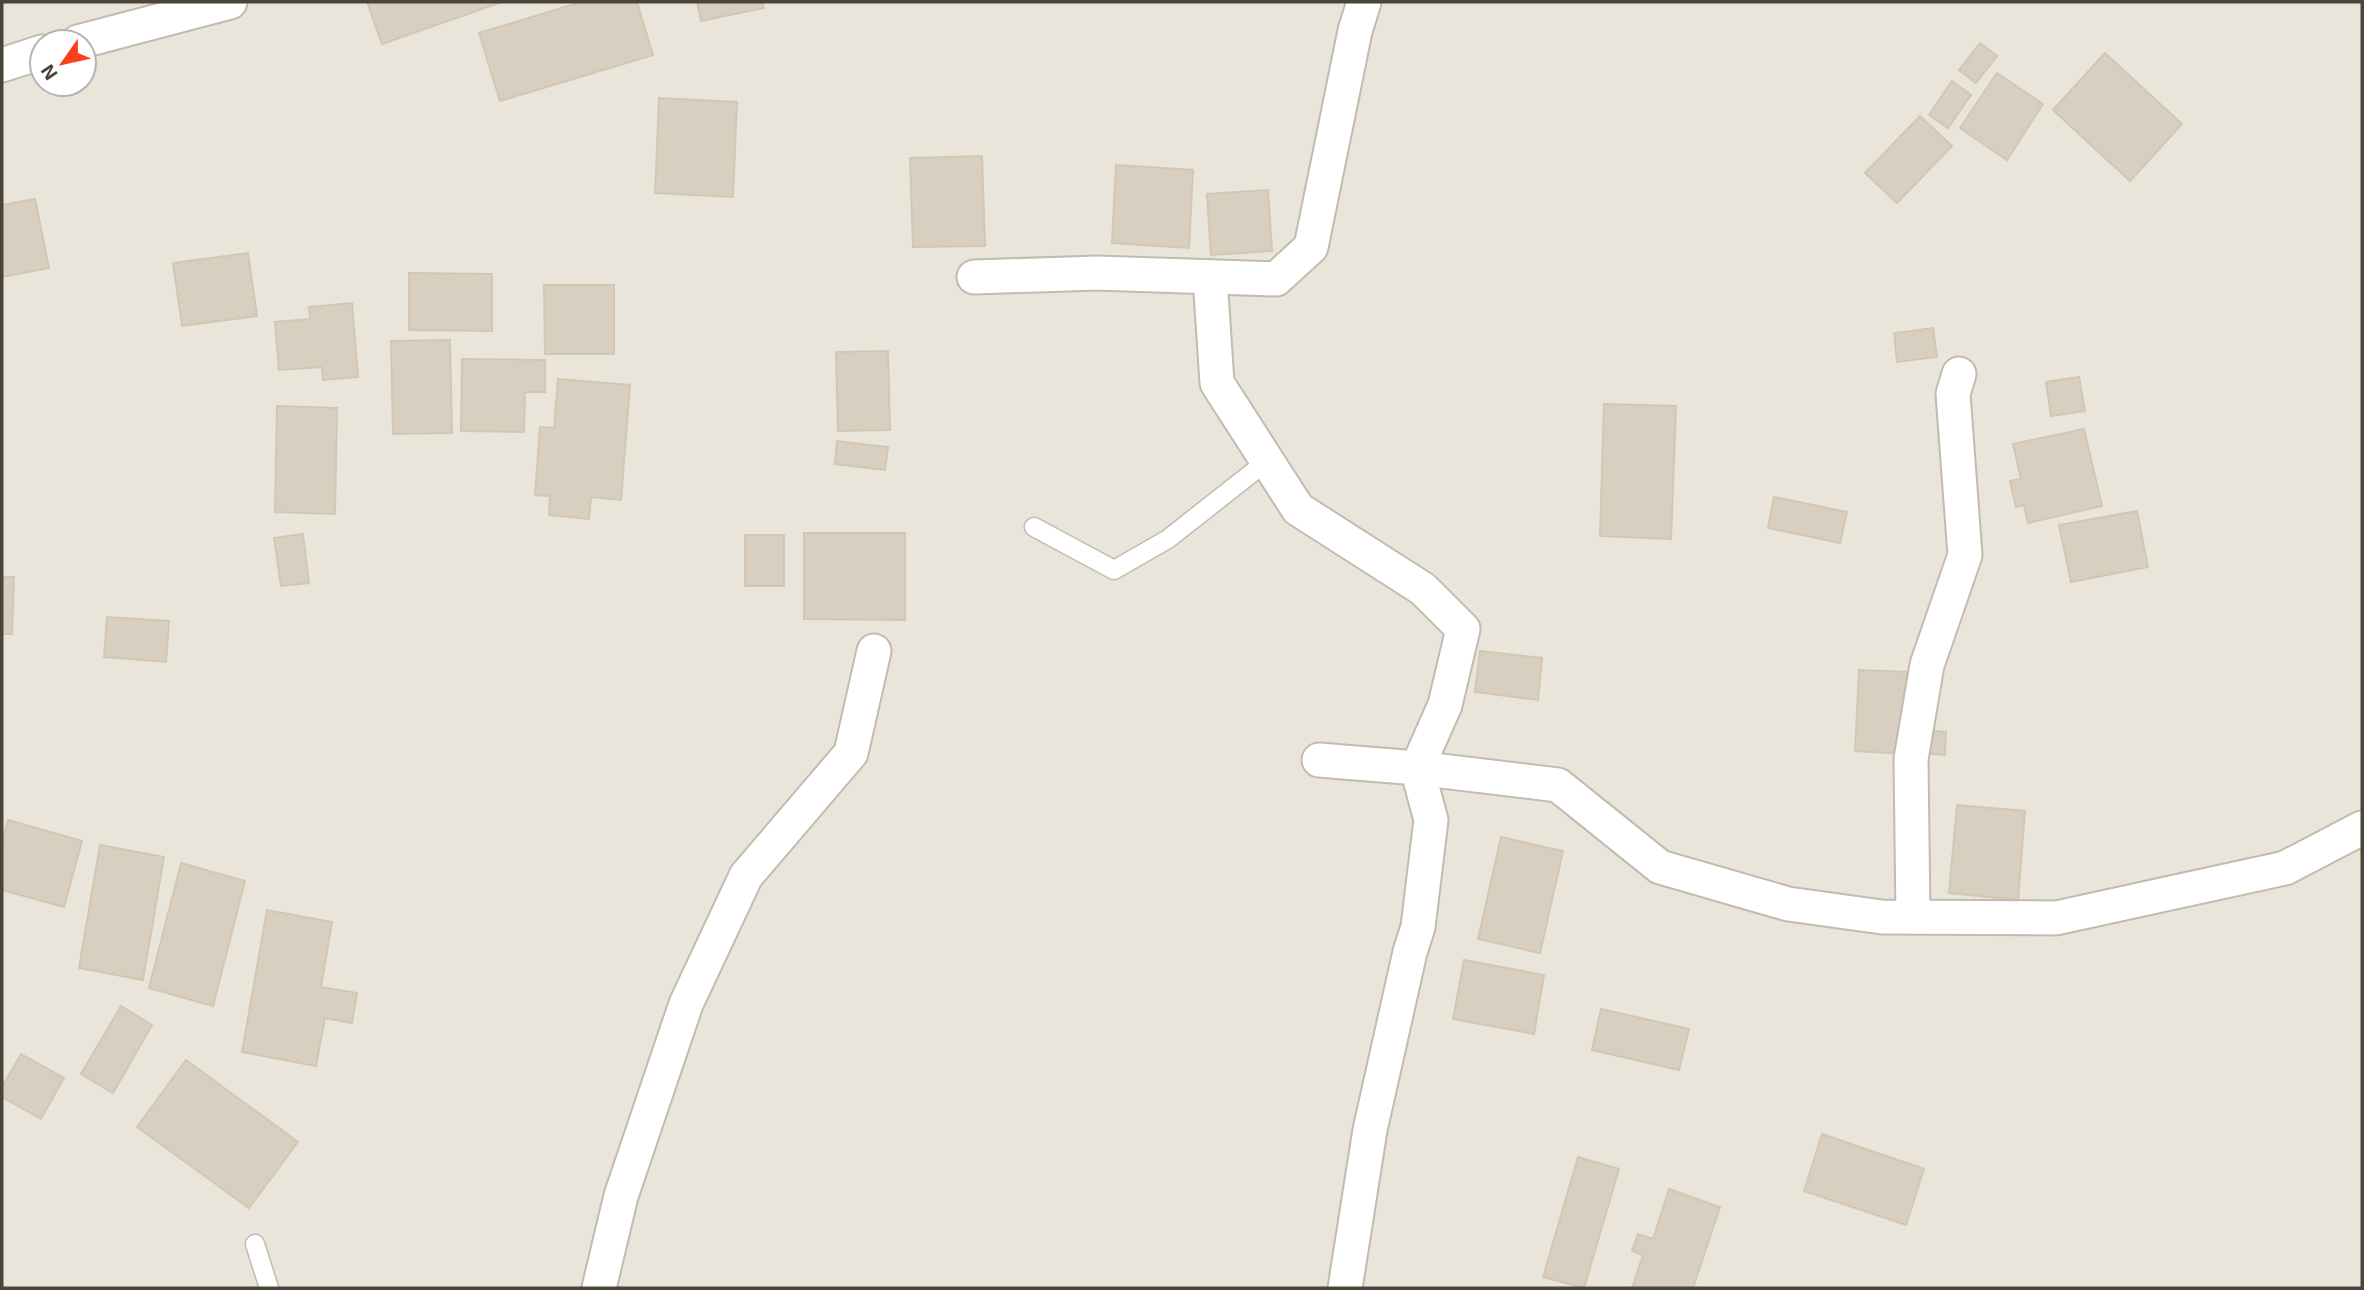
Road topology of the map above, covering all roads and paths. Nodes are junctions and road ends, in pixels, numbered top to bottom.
1 (230, 2) edge
2 (1364, 2) edge
3 (98, 37) edge
4 (28, 57) edge
5 (2, 65) edge
6 (974, 277) dead end
7 (1210, 277) junction
8 (1959, 374) dead end
9 (1267, 461) junction
10 (1034, 527) dead end
11 (874, 651) dead end
12 (1320, 760) dead end
13 (1417, 768) junction
14 (2362, 828) edge
15 (1913, 917) junction
16 (255, 1244) dead end
17 (269, 1288) edge
18 (599, 1288) edge
19 (1345, 1288) edge

1 - 3 street
2 - 7 street
4 - 5 street
6 - 7 street
7 - 9 street
8 - 15 street
9 - 10 lane
9 - 13 street
11 - 18 street
12 - 13 street
13 - 15 street
13 - 19 street
14 - 15 street
16 - 17 lane

